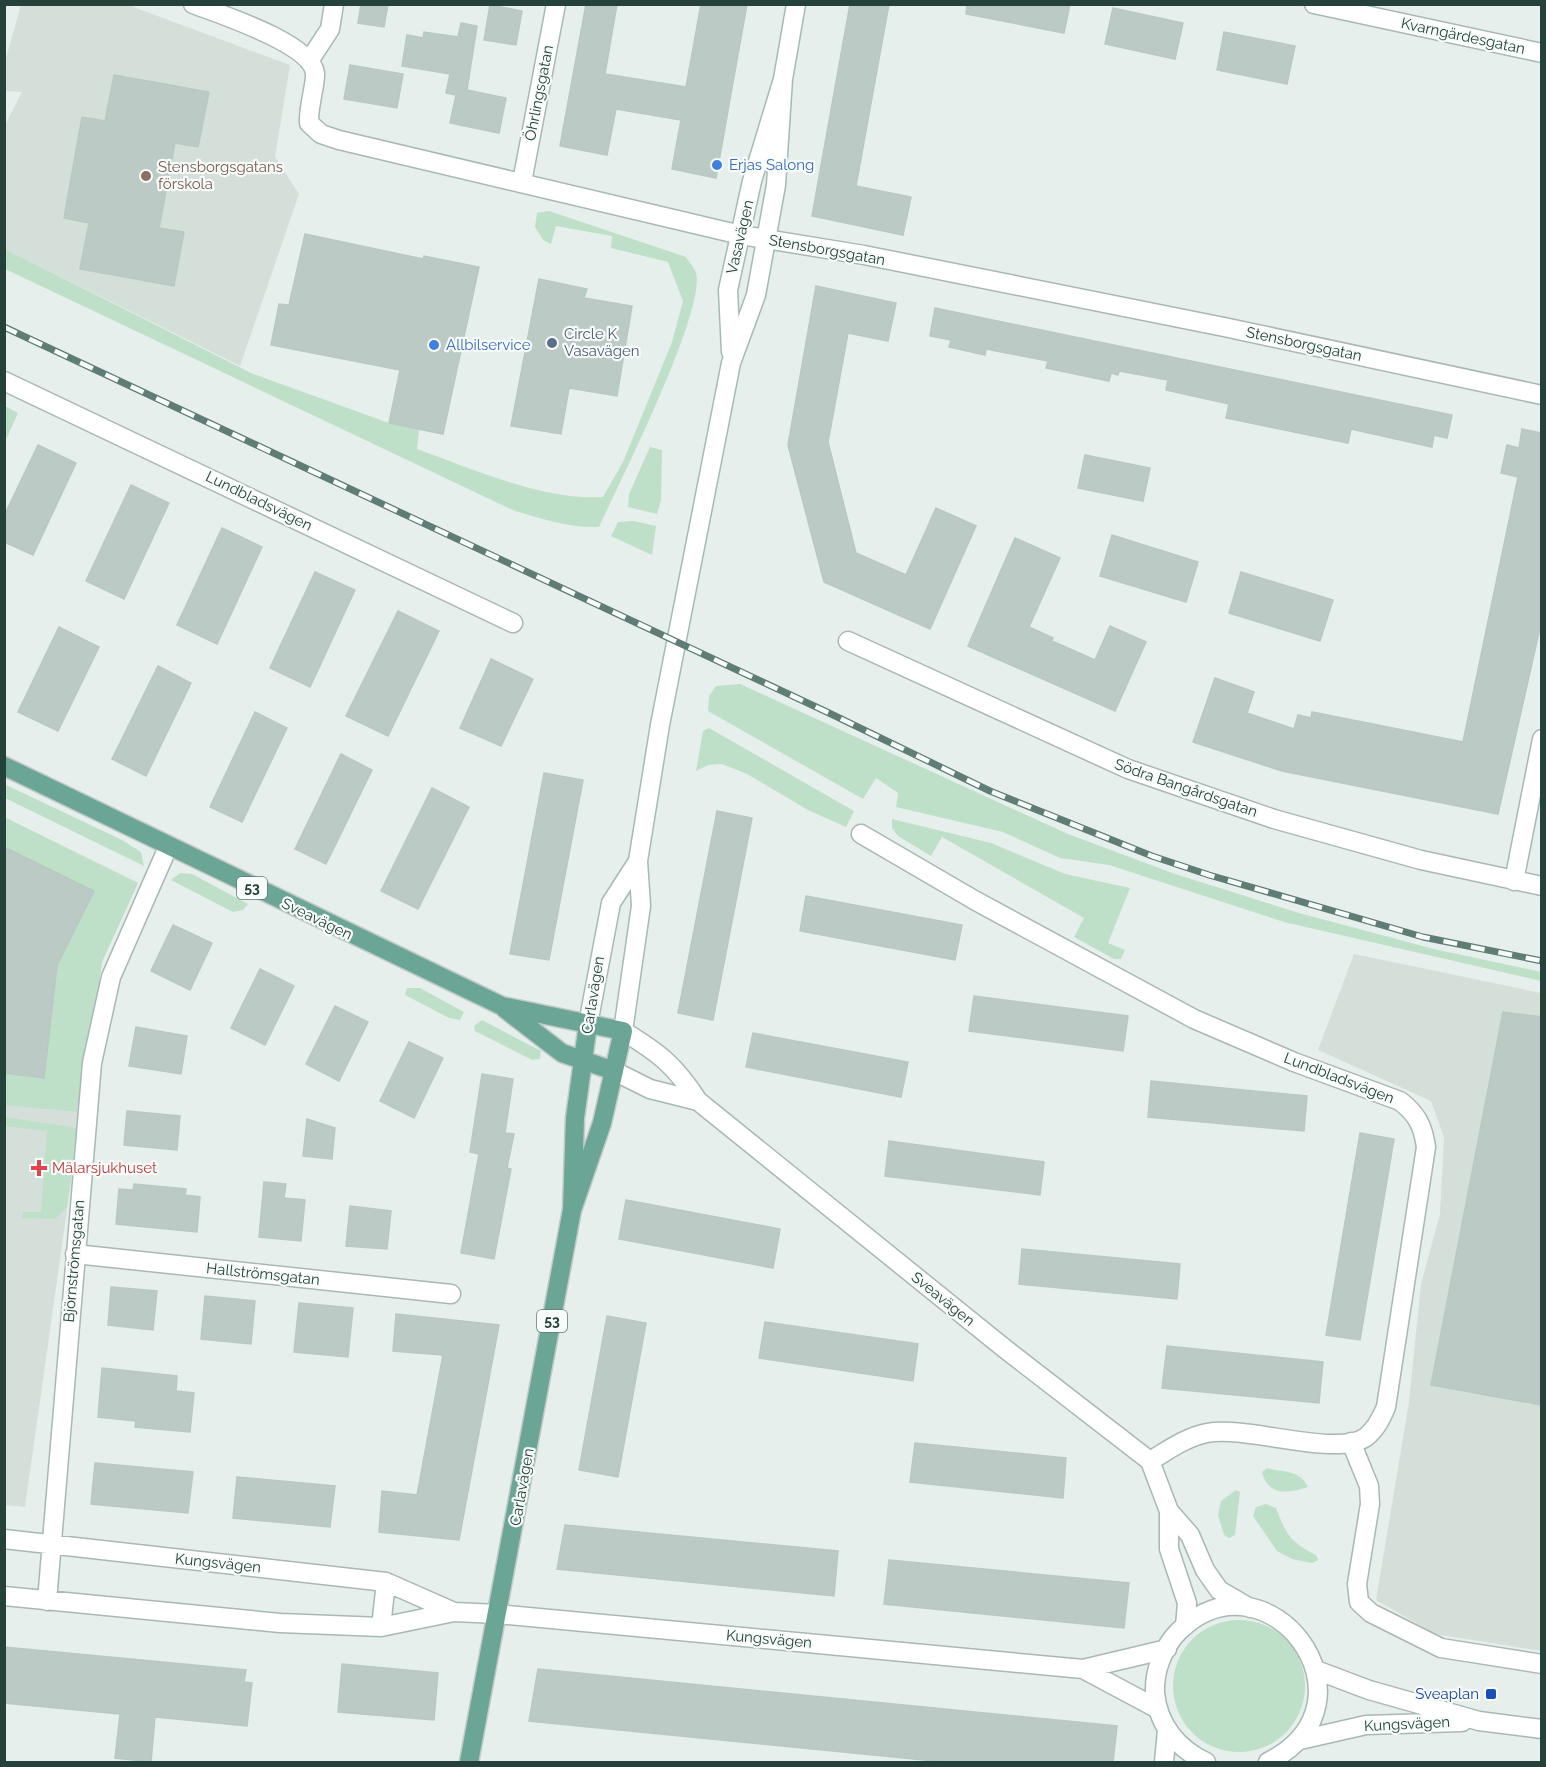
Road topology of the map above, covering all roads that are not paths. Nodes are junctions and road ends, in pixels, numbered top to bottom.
1 (193, 4) edge
2 (334, 4) edge
3 (556, 4) edge
4 (796, 4) edge
5 (1314, 4) edge
6 (1368, 10) edge
7 (1542, 53) edge
8 (309, 61) junction
9 (783, 79) junction
10 (522, 182) junction
11 (741, 234) junction
12 (766, 239) junction
13 (732, 363) junction
14 (4, 381) edge
15 (1542, 395) edge
16 (681, 615) joint
17 (513, 623) dead end
18 (848, 642) dead end
19 (1542, 739) edge
20 (4, 766) edge
21 (861, 834) dead end
22 (168, 847) junction
23 (638, 861) junction
24 (1514, 881) junction
25 (1542, 886) edge
26 (501, 1006) junction
27 (588, 1024) junction
28 (623, 1031) junction
29 (583, 1061) junction
30 (614, 1071) junction
31 (698, 1101) junction
32 (572, 1210) junction
33 (75, 1254) junction
34 (451, 1293) dead end
35 (1351, 1442) junction
36 (1150, 1461) junction
37 (1169, 1511) junction
38 (4, 1539) edge
39 (50, 1544) junction
40 (386, 1582) junction
41 (4, 1596) edge
42 (46, 1601) junction
43 (1250, 1608) junction
44 (454, 1612) junction
45 (498, 1614) junction
46 (1185, 1626) junction
47 (381, 1627) junction
48 (1167, 1649) junction
49 (1542, 1664) edge
50 (1083, 1669) junction
51 (1316, 1670) junction
52 (1158, 1709) junction
53 (1479, 1721) junction
54 (1542, 1729) edge
55 (1167, 1730) junction
56 (1300, 1740) junction
57 (469, 1762) edge
58 (1164, 1762) edge
59 (1206, 1762) edge
60 (1269, 1762) edge

1 - 8 street
2 - 8 street
3 - 10 street, Öhrlingsgatan
4 - 9 street, Vasavägen
5 - 6 street, Kvarngärdesgatan
6 - 7 street, Kvarngärdesgatan
8 - 10 street, Stensborgsgatan
9 - 11 street, Vasavägen
9 - 12 street, Vasavägen
10 - 11 street, Stensborgsgatan
11 - 12 street, Stensborgsgatan
11 - 13 street, Vasavägen
12 - 13 street, Vasavägen
12 - 15 street, Stensborgsgatan
13 - 16 street, Vasavägen
14 - 17 street, Lundbladsvägen
16 - 23 street, Carlavägen
18 - 24 street, Södra Bangårdsgatan
19 - 24 street
20 - 22 main road, Sveavägen / 53
21 - 35 street, Lundbladsvägen
22 - 26 main road, Sveavägen / 53
22 - 33 street, Björnströmsgatan
23 - 27 street, Carlavägen
23 - 28 street, Carlavägen
24 - 25 street, Södra Bangårdsgatan
26 - 27 main road, Sveavägen / 53
26 - 29 main road, Sveavägen / 53
27 - 28 main road, Sveavägen / 53
27 - 29 main road, Carlavägen / 53
28 - 30 main road, Carlavägen / 53
28 - 31 street, Sveavägen
29 - 30 main road, Sveavägen / 53
29 - 32 main road, Carlavägen / 53
30 - 31 street, Sveavägen
30 - 32 main road, Carlavägen / 53
31 - 36 street, Sveavägen
32 - 45 main road, Carlavägen / 53
33 - 34 street, Hallströmsgatan
33 - 39 street, Björnströmsgatan
35 - 36 street, Lundbladsvägen
35 - 49 street
36 - 37 street
37 - 43 street
37 - 46 street
38 - 39 street, Kungsvägen
39 - 40 street, Kungsvägen
39 - 42 street
40 - 44 street, Kungsvägen
40 - 47 street
41 - 42 street, Kungsvägen
42 - 47 street, Kungsvägen
43 - 46 street
43 - 51 street
44 - 45 street, Kungsvägen
44 - 47 street, Kungsvägen
45 - 50 street, Kungsvägen
45 - 57 main road, Carlavägen / 53
46 - 48 street
48 - 50 street, Kungsvägen
48 - 52 street
50 - 52 street, Kungsvägen
51 - 53 street, Kungsvägen
51 - 56 street
52 - 55 street
53 - 54 street, Kungsvägen
53 - 56 street, Kungsvägen
55 - 58 street
55 - 59 street
56 - 60 street

